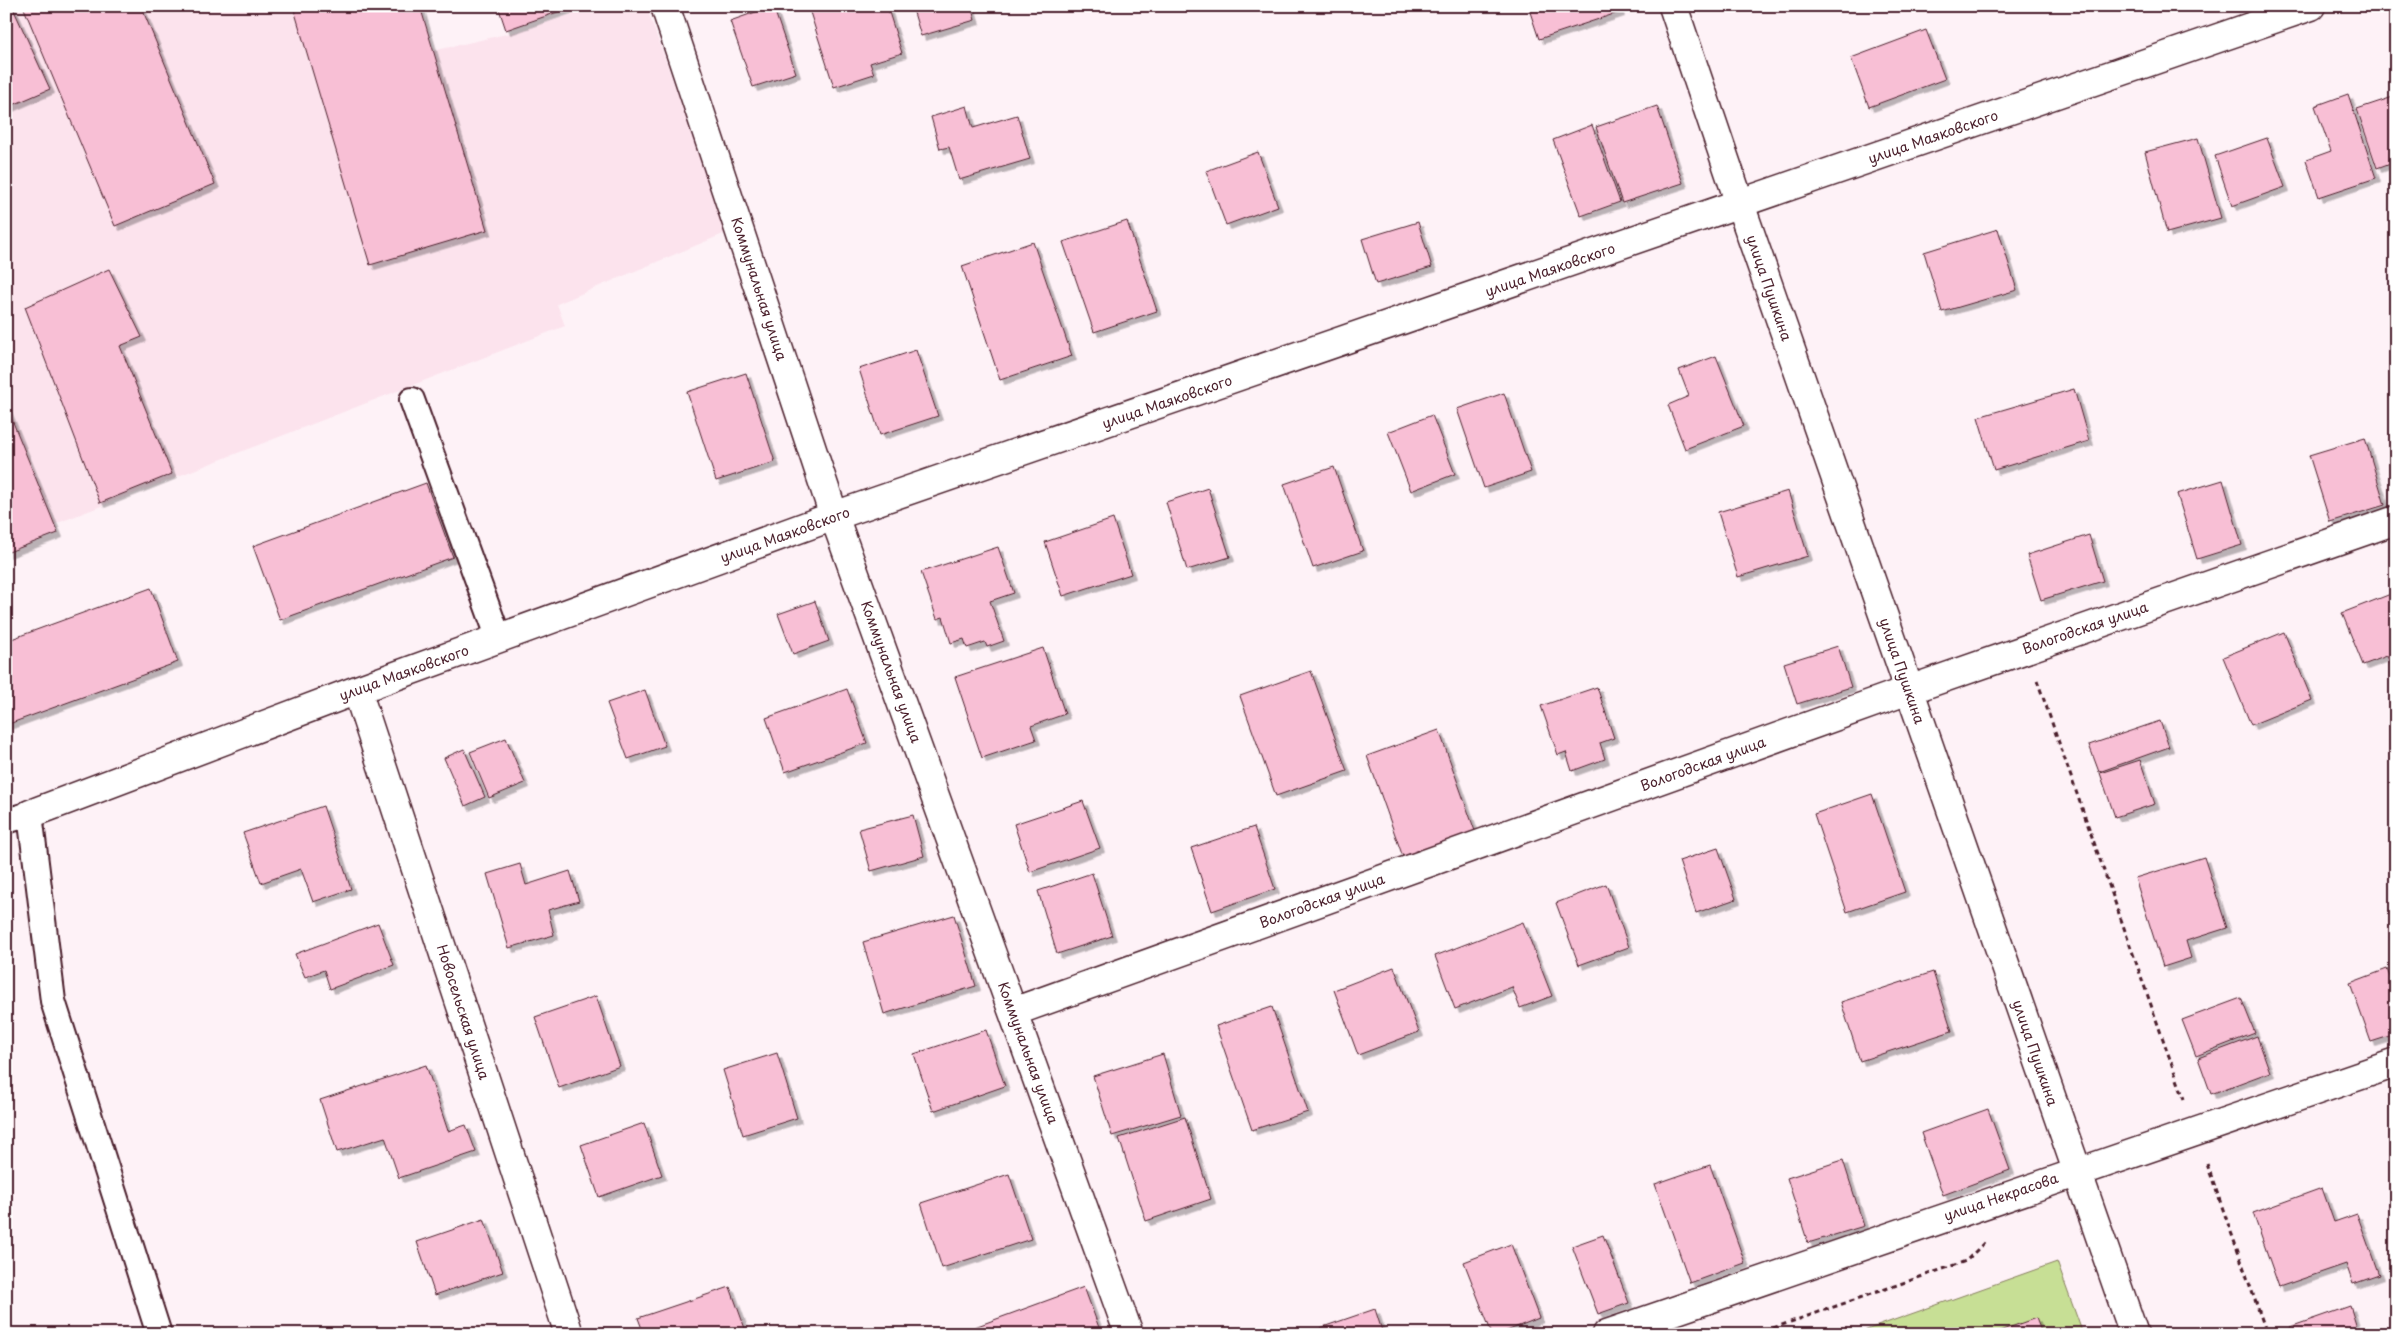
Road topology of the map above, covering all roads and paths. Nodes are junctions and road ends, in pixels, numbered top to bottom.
1 (665, 6) edge
2 (1674, 6) edge
3 (2311, 6) edge
4 (1740, 204) junction
5 (412, 400) dead end
6 (834, 516) junction
7 (2396, 520) edge
8 (499, 638) junction
9 (2026, 649) junction
10 (357, 690) junction
11 (1909, 690) junction
12 (18, 817) edge
13 (1013, 1012) junction
14 (2396, 1063) edge
15 (2196, 1131) junction
16 (2077, 1171) junction
17 (1992, 1240) dead end
18 (159, 1334) edge
19 (569, 1334) edge
20 (1129, 1334) edge
21 (1607, 1334) edge
22 (1756, 1334) edge
23 (2134, 1334) edge
24 (2267, 1334) edge

1 - 6 street, Коммунальная улица
2 - 4 street, улица Пушкина
3 - 4 street, улица Маяковского
4 - 6 street, улица Маяковского
4 - 11 street, улица Пушкина
5 - 8 lane
6 - 8 street, улица Маяковского
6 - 13 street, Коммунальная улица
7 - 9 street, Вологодская улица
8 - 10 street, улица Маяковского
9 - 11 street, Вологодская улица
9 - 15 path
10 - 12 street, улица Маяковского
10 - 19 street, Новосельская улица
11 - 13 street, Вологодская улица
11 - 16 street, улица Пушкина
12 - 18 lane
13 - 20 street, Коммунальная улица
14 - 15 street, улица Некрасова
15 - 16 street, улица Некрасова
15 - 24 path
16 - 21 street, улица Некрасова
16 - 23 street, улица Пушкина
17 - 22 path

